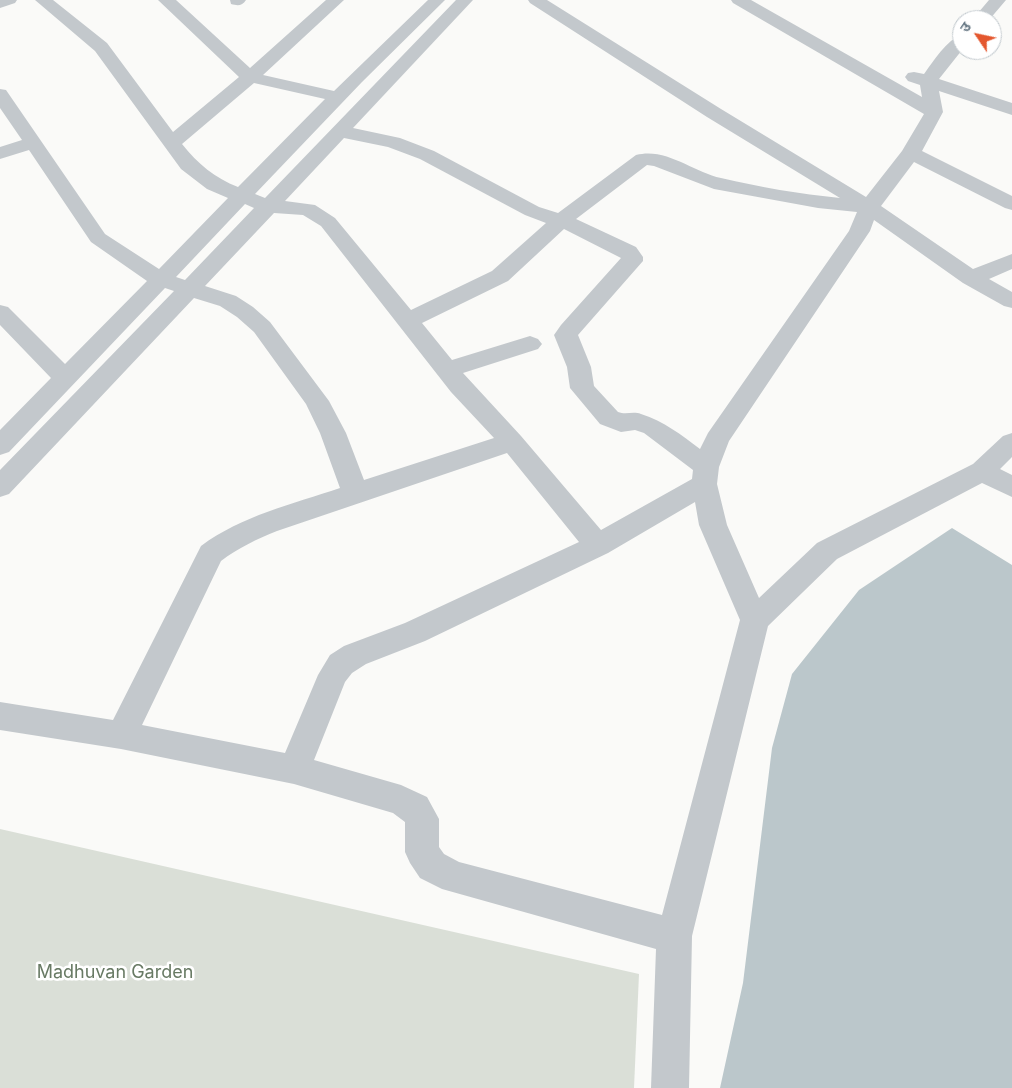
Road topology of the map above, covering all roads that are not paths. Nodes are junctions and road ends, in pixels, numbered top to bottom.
1 (9, 0) edge
2 (44, 0) edge
3 (166, 0) edge
4 (336, 0) edge
5 (436, 0) edge
6 (465, 0) edge
7 (536, 0) edge
8 (998, 0) edge
9 (743, 1) edge
10 (0, 3) edge
11 (989, 10) edge
12 (952, 51) edge
13 (837, 55) junction
14 (250, 77) junction
15 (928, 82) junction
16 (0, 94) edge
17 (338, 97) junction
18 (1012, 109) edge
19 (934, 112) junction
20 (339, 131) junction
21 (172, 143) junction
22 (33, 144) junction
23 (0, 153) edge
24 (911, 153) junction
25 (243, 196) junction
26 (1012, 204) edge
27 (268, 206) junction
28 (869, 207) junction
29 (562, 220) junction
30 (1012, 261) edge
31 (971, 278) junction
32 (162, 280) junction
33 (190, 288) junction
34 (1012, 301) edge
35 (0, 312) edge
36 (407, 321) junction
37 (530, 344) dead end
38 (447, 370) junction
39 (66, 379) junction
40 (512, 442) junction
41 (1012, 442) edge
42 (0, 446) edge
43 (705, 475) junction
44 (1003, 482) edge
45 (0, 487) edge
46 (355, 492) junction
47 (598, 545) junction
48 (755, 620) junction
49 (0, 716) edge
50 (121, 735) junction
51 (294, 769) junction
52 (674, 936) junction
53 (670, 1088) edge

1 - 10 street
2 - 21 street
3 - 14 street
4 - 14 street
5 - 17 street
6 - 20 street
7 - 28 street
8 - 11 street
9 - 13 street
12 - 15 street
13 - 15 street
13 - 19 street
14 - 17 street
14 - 21 street
15 - 18 street
15 - 19 street
16 - 22 street
17 - 25 street
19 - 24 street
20 - 27 street
20 - 29 street
21 - 25 street
22 - 23 street
22 - 32 street
24 - 26 street
24 - 28 street
25 - 27 street
25 - 32 street
27 - 33 street
27 - 36 street
28 - 29 street
28 - 31 street
28 - 43 street
29 - 36 street
29 - 43 street
30 - 31 street
31 - 34 street
32 - 33 street
32 - 39 street
33 - 45 street
33 - 46 street
35 - 39 street
36 - 38 street
37 - 38 street
38 - 40 street
39 - 42 street
40 - 46 street
40 - 47 street
41 - 44 street
43 - 47 street
43 - 48 street
44 - 48 street
46 - 50 street
47 - 51 street
48 - 52 street
49 - 50 street
50 - 51 street
51 - 52 street
52 - 53 street

